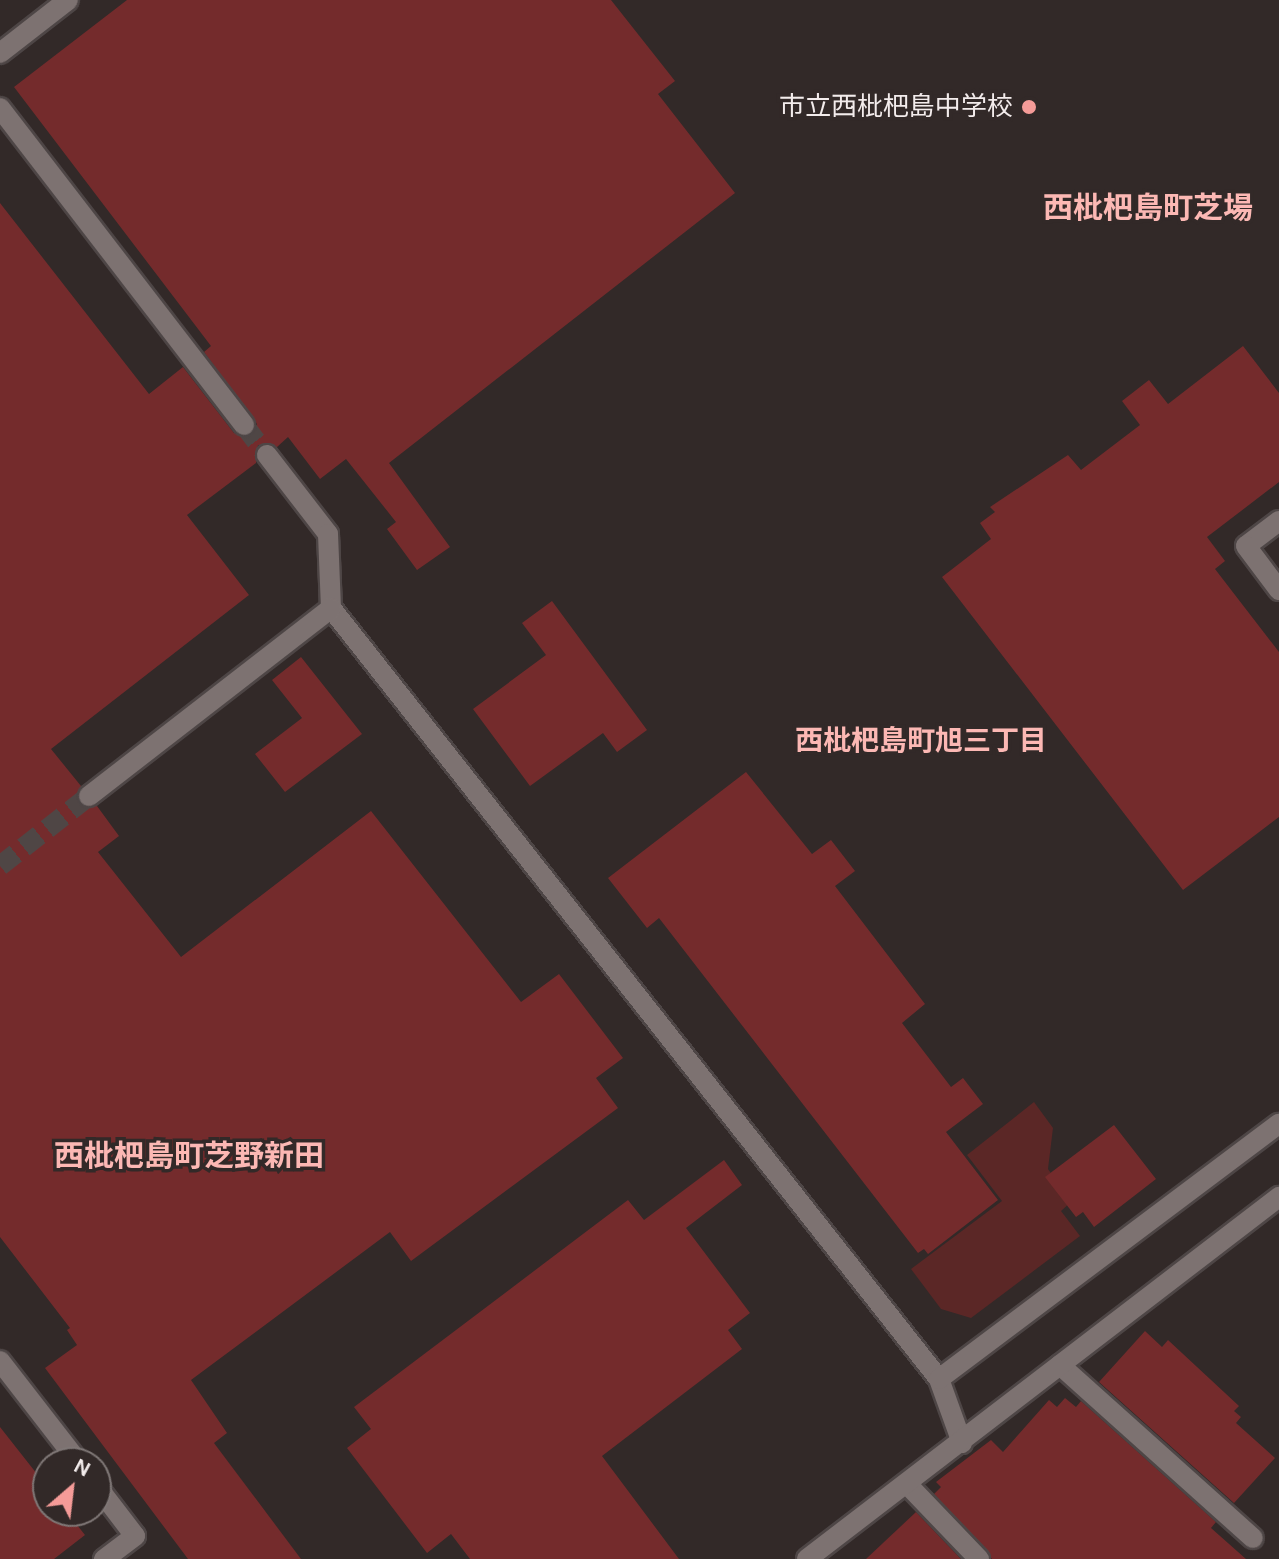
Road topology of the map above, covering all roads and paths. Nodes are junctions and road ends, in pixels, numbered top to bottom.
1 (68, 0) edge
2 (0, 53) edge
3 (0, 108) edge
4 (244, 425) tunnel mouth
5 (267, 455) tunnel mouth
6 (1279, 521) edge
7 (1279, 590) edge
8 (331, 608) junction
9 (89, 796) tunnel mouth
10 (1279, 1124) edge
11 (1279, 1197) edge
12 (0, 1361) edge
13 (1060, 1365) junction
14 (939, 1379) junction
15 (962, 1443) junction
16 (67, 1447) edge
17 (907, 1484) junction
18 (112, 1506) edge
19 (1253, 1538) dead end
20 (104, 1559) edge
21 (807, 1559) edge
22 (979, 1559) edge

1 - 2 street
3 - 4 street
5 - 8 street
6 - 7 street
8 - 9 street
8 - 14 street
10 - 14 street
11 - 13 street
12 - 16 street
13 - 15 street
13 - 19 street
14 - 15 street
15 - 17 street
17 - 21 street
17 - 22 street
18 - 20 street

